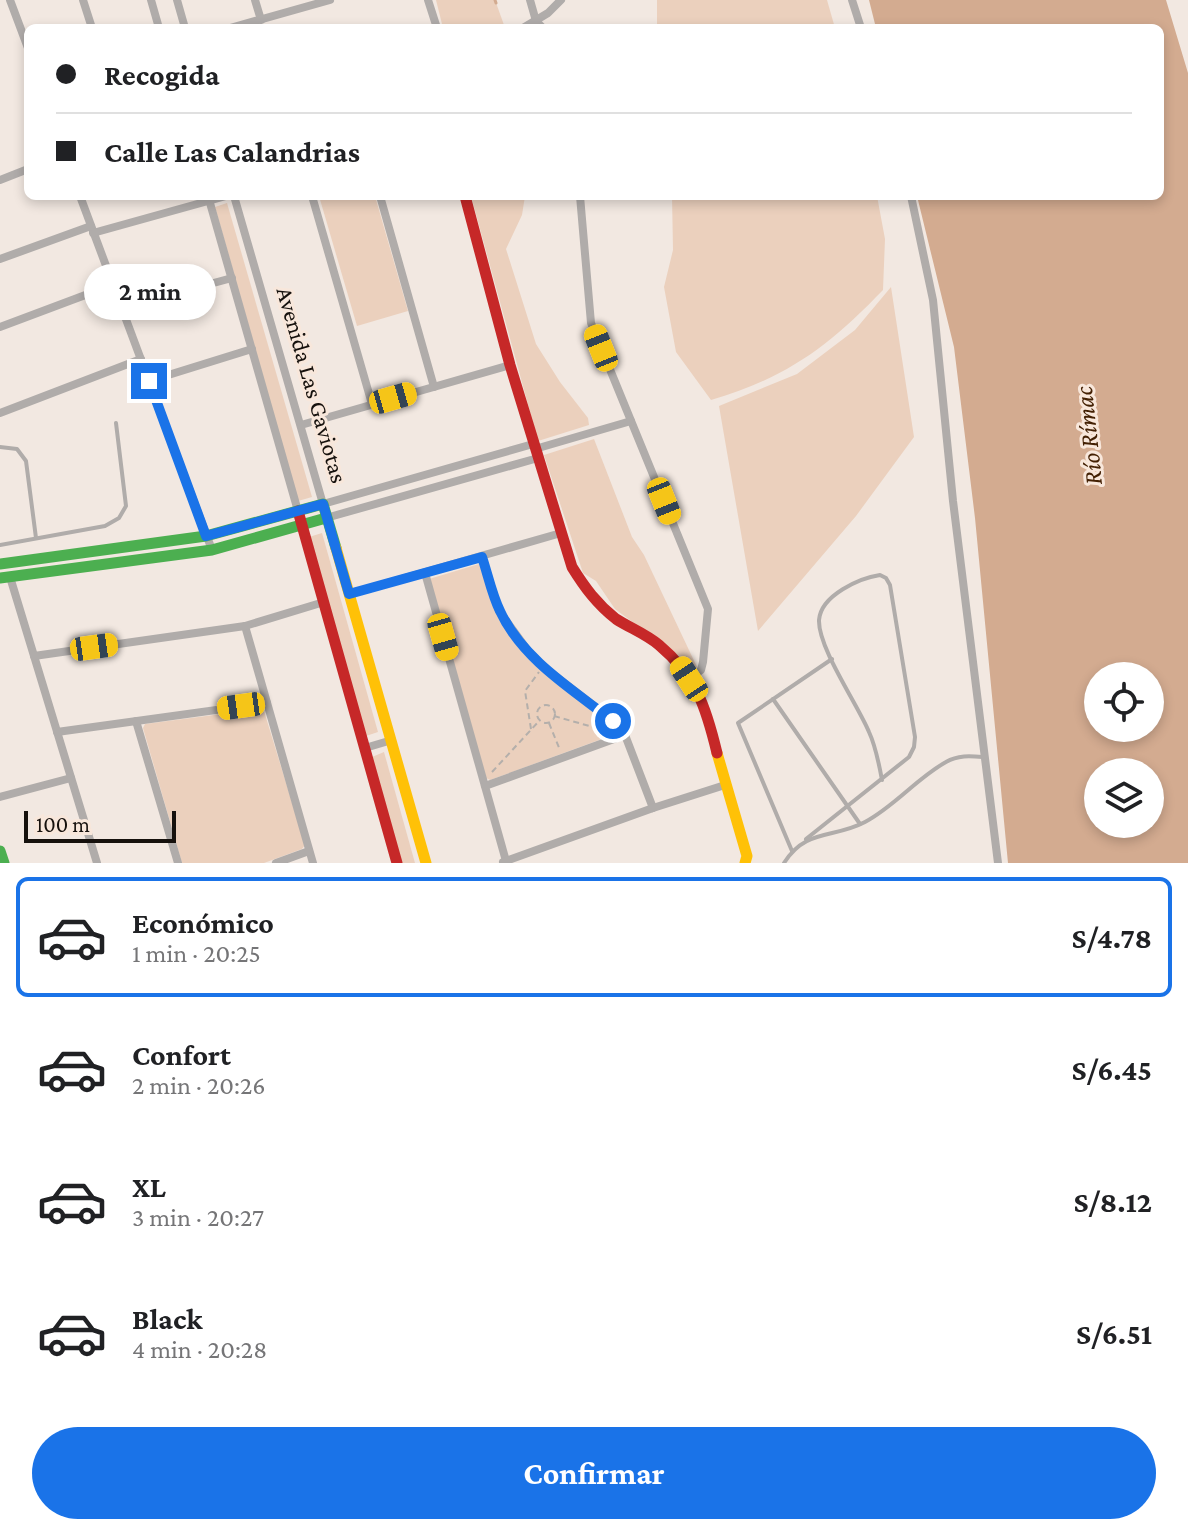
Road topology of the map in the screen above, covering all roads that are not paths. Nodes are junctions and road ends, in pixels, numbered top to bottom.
1 (10, 0) edge
2 (83, 0) edge
3 (151, 0) edge
4 (177, 0) edge
5 (255, 0) edge
6 (330, 0) edge
7 (428, 0) edge
8 (530, 0) edge
9 (561, 0) edge
10 (852, 0) edge
11 (261, 20) junction
12 (91, 24) edge
13 (158, 24) edge
14 (184, 24) edge
15 (246, 24) edge
16 (436, 24) edge
17 (540, 24) edge
18 (541, 24) edge
19 (860, 24) edge
20 (24, 37) edge
21 (24, 171) edge
22 (0, 180) edge
23 (81, 200) edge
24 (201, 200) edge
25 (210, 200) edge
26 (235, 200) edge
27 (313, 200) edge
28 (381, 200) edge
29 (466, 200) edge
30 (580, 200) edge
31 (912, 200) edge
32 (92, 229) junction
33 (0, 259) edge
34 (232, 278) junction
35 (112, 285) junction
36 (121, 308) junction
37 (0, 327) edge
38 (252, 349) junction
39 (141, 359) junction
40 (510, 365) junction
41 (149, 381) junction
42 (434, 387) junction
43 (372, 404) junction
44 (0, 413) edge
45 (631, 421) junction
46 (116, 423) dead end
47 (301, 425) junction
48 (0, 447) edge
49 (535, 450) junction
50 (323, 504) junction
51 (298, 511) junction
52 (326, 518) junction
53 (302, 525) junction
54 (561, 533) junction
55 (206, 536) junction
56 (36, 538) junction
57 (0, 545) edge
58 (212, 550) junction
59 (482, 557) junction
60 (0, 564) edge
61 (425, 573) junction
62 (5, 578) edge
63 (349, 594) junction
64 (324, 602) junction
65 (245, 626) junction
66 (34, 656) junction
67 (832, 659) junction
68 (689, 679) junction
69 (773, 699) junction
70 (267, 703) junction
71 (136, 721) junction
72 (57, 732) junction
73 (625, 735) junction
74 (392, 740) junction
75 (365, 748) junction
76 (985, 757) junction
77 (71, 778) junction
78 (882, 780) junction
79 (725, 785) junction
80 (485, 786) junction
81 (0, 797) edge
82 (848, 806) junction
83 (653, 808) junction
84 (860, 824) junction
85 (806, 839) junction
86 (0, 851) edge
87 (309, 851) junction
88 (792, 851) junction
89 (504, 862) edge
90 (4, 863) edge
91 (97, 863) edge
92 (178, 863) edge
93 (276, 863) edge
94 (313, 863) edge
95 (397, 863) edge
96 (426, 863) edge
97 (745, 863) edge
98 (784, 863) edge
99 (998, 863) edge

1 - 20 street
2 - 12 street
3 - 13 street
4 - 14 street
5 - 11 street
6 - 11 street
7 - 16 street
8 - 17 street
9 - 18 street
10 - 19 street
11 - 15 street
21 - 22 street
23 - 32 street
24 - 32 street
25 - 34 street, Avenida Las Gaviotas
26 - 47 street, Avenida Las Gaviotas
27 - 43 street
28 - 42 street
29 - 40 street
30 - 45 street
31 - 76 street
32 - 33 street
32 - 35 street
34 - 36 street
34 - 38 street, Avenida Las Gaviotas
35 - 36 street
35 - 37 street
36 - 39 street
38 - 41 street
38 - 51 street, Avenida Las Gaviotas
39 - 41 street
39 - 44 street
40 - 42 street
40 - 49 street
41 - 55 street
42 - 43 street
43 - 47 street
45 - 49 street
45 - 68 street
46 - 56 lane
47 - 50 street, Avenida Las Gaviotas
48 - 56 lane
49 - 50 street
49 - 52 street
49 - 54 street
50 - 51 street
50 - 52 street, Avenida Las Gaviotas
51 - 53 street, Avenida Las Gaviotas
51 - 55 street
52 - 53 street
52 - 63 street, Avenida Las Gaviotas
53 - 58 street
53 - 64 street, Avenida Las Gaviotas
54 - 59 street
54 - 68 street
55 - 58 street
55 - 60 street
56 - 57 lane
58 - 62 street
59 - 61 street
59 - 73 street
61 - 63 street
61 - 80 street
62 - 66 street
63 - 74 street, Avenida Las Gaviotas
64 - 65 street
64 - 75 street, Avenida Las Gaviotas
65 - 66 street
65 - 70 street
66 - 72 street
67 - 69 lane
67 - 78 lane
67 - 78 lane
68 - 79 street
69 - 82 lane
69 - 88 lane
70 - 71 street
70 - 87 street
71 - 72 street
71 - 92 street
72 - 77 street
73 - 80 street
73 - 83 street
74 - 75 street
74 - 96 street, Avenida Las Gaviotas
75 - 95 street, Avenida Las Gaviotas
76 - 84 lane
76 - 99 street
77 - 81 street
77 - 91 street
78 - 82 lane
79 - 83 street
79 - 97 street
80 - 89 street
82 - 84 lane
82 - 85 lane
83 - 89 street
84 - 85 lane
85 - 88 lane
86 - 90 street
87 - 93 street
87 - 94 street
88 - 98 lane

